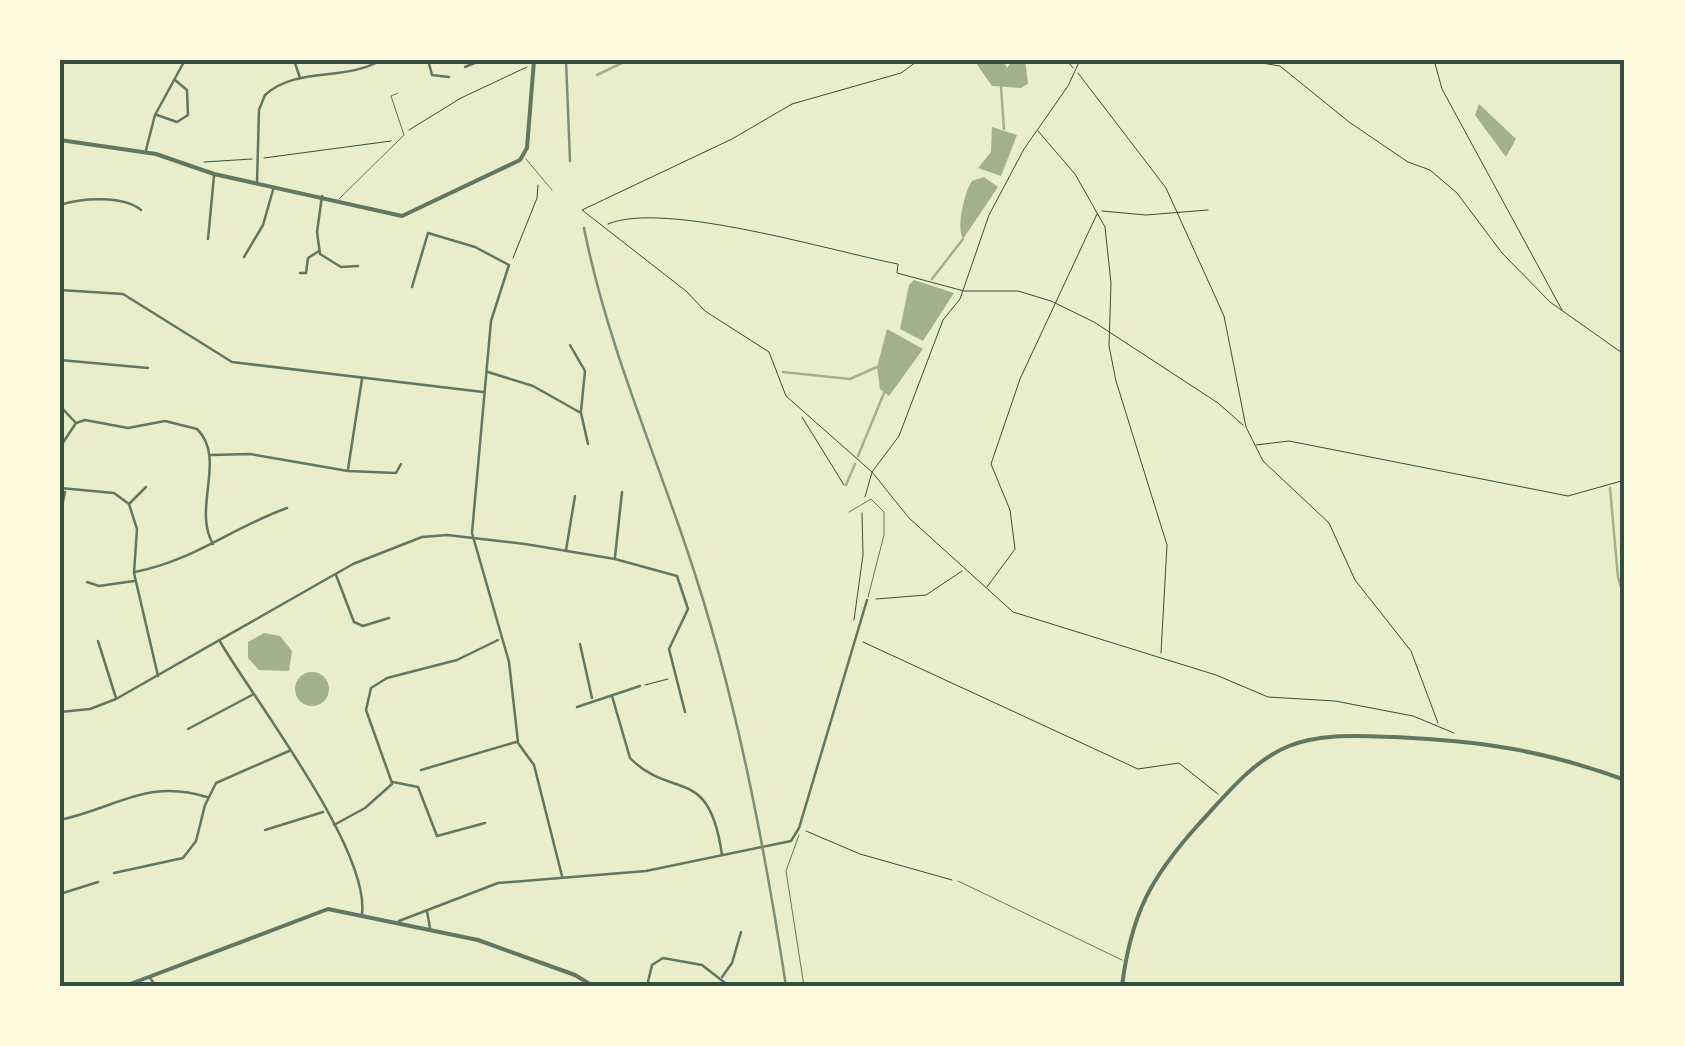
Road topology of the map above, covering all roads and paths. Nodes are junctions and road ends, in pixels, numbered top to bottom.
1 (184, 60) edge
2 (294, 60) edge
3 (381, 60) edge
4 (428, 60) edge
5 (920, 60) edge
6 (1066, 60) edge
7 (1080, 60) edge
8 (1244, 60) edge
9 (1434, 60) edge
10 (478, 61) edge
11 (534, 62) edge
12 (466, 67) dead end
13 (1076, 70) junction
14 (450, 76) dead end
15 (300, 78) junction
16 (175, 80) junction
17 (398, 93) dead end
18 (156, 115) junction
19 (1036, 129) junction
20 (405, 133) junction
21 (60, 140) edge
22 (145, 152) junction
23 (524, 156) junction
24 (258, 158) junction
25 (190, 165) junction
26 (541, 172) junction
27 (214, 174) junction
28 (257, 183) junction
29 (274, 186) junction
30 (552, 190) dead end
31 (322, 196) junction
32 (338, 201) junction
33 (60, 205) edge
34 (141, 210) dead end
35 (1208, 210) dead end
36 (1098, 211) junction
37 (1177, 212) junction
38 (605, 226) junction
39 (208, 239) dead end
40 (319, 250) junction
41 (244, 256) dead end
42 (508, 265) junction
43 (358, 266) dead end
44 (300, 273) dead end
45 (412, 287) dead end
46 (60, 290) edge
47 (964, 291) junction
48 (1054, 303) junction
49 (1563, 312) junction
50 (1110, 333) junction
51 (570, 345) dead end
52 (1625, 355) edge
53 (60, 360) edge
54 (148, 368) dead end
55 (486, 372) junction
56 (362, 377) junction
57 (484, 393) junction
58 (60, 406) edge
59 (581, 413) junction
60 (802, 417) dead end
61 (76, 423) junction
62 (1246, 428) junction
63 (588, 444) dead end
64 (1253, 445) junction
65 (60, 447) edge
66 (209, 455) junction
67 (401, 464) dead end
68 (348, 471) junction
69 (872, 472) junction
70 (1625, 480) edge
71 (844, 485) dead end
72 (146, 487) dead end
73 (62, 489) edge
74 (622, 492) dead end
75 (575, 496) dead end
76 (864, 502) junction
77 (128, 504) junction
78 (287, 508) dead end
79 (849, 512) dead end
80 (60, 514) edge
81 (472, 539) junction
82 (213, 544) junction
83 (566, 552) junction
84 (615, 559) junction
85 (964, 569) junction
86 (134, 573) junction
87 (335, 574) junction
88 (136, 581) junction
89 (87, 582) dead end
90 (985, 589) junction
91 (867, 600) junction
92 (389, 618) dead end
93 (219, 640) junction
94 (500, 640) junction
95 (858, 640) junction
96 (98, 641) dead end
97 (580, 644) dead end
98 (1161, 656) junction
99 (676, 676) junction
100 (159, 677) junction
101 (640, 686) joint
102 (254, 694) junction
103 (612, 696) junction
104 (116, 699) junction
105 (592, 700) junction
106 (577, 707) dead end
107 (60, 712) edge
108 (685, 712) dead end
109 (1440, 726) junction
110 (188, 728) dead end
111 (1464, 739) junction
112 (518, 742) junction
113 (290, 750) junction
114 (421, 770) dead end
115 (1625, 780) edge
116 (392, 782) junction
117 (208, 797) junction
118 (1224, 798) junction
119 (325, 812) junction
120 (60, 820) edge
121 (486, 824) dead end
122 (332, 825) junction
123 (265, 830) dead end
124 (798, 830) junction
125 (722, 857) junction
126 (114, 873) dead end
127 (562, 877) junction
128 (98, 882) dead end
129 (958, 882) joint
130 (60, 894) edge
131 (426, 909) junction
132 (362, 914) junction
133 (398, 922) junction
134 (430, 929) junction
135 (742, 932) dead end
136 (1126, 961) junction
137 (149, 977) junction
138 (721, 978) junction
139 (126, 986) edge
140 (156, 986) edge
141 (593, 986) edge
142 (647, 986) edge
143 (729, 986) edge
144 (804, 986) edge
145 (1122, 986) edge

1 - 16 street
2 - 15 street
3 - 15 street
4 - 14 street
5 - 38 path
6 - 13 path
7 - 13 path
8 - 49 path
9 - 49 path
10 - 12 street
11 - 20 path
11 - 23 street
13 - 19 path
13 - 37 path
15 - 24 street
16 - 18 street
16 - 18 street
17 - 20 lane
18 - 22 street
19 - 36 path
19 - 47 path
20 - 24 path
20 - 32 lane
21 - 22 street
22 - 25 street
23 - 26 lane
23 - 32 street
24 - 25 path
24 - 28 street
25 - 27 street
26 - 30 lane
26 - 42 path
27 - 28 street
27 - 39 street
28 - 29 street
29 - 31 street
29 - 41 street
31 - 32 street
31 - 40 street
33 - 34 street
35 - 37 path
36 - 37 path
36 - 48 path
36 - 50 path
37 - 62 path
38 - 47 path
38 - 69 path
40 - 43 street
40 - 44 street
42 - 45 street
42 - 55 street
46 - 56 street
47 - 48 path
47 - 69 path
48 - 50 path
48 - 90 path
49 - 52 path
50 - 62 path
50 - 98 path
51 - 59 street
53 - 54 street
55 - 57 street
55 - 59 street
56 - 57 street
56 - 68 street
57 - 81 street
58 - 61 street
59 - 63 street
60 - 71 path
61 - 65 street
61 - 66 street
62 - 64 path
64 - 70 path
64 - 109 path
66 - 68 street
66 - 82 street
67 - 68 street
69 - 76 path
69 - 85 path
72 - 77 street
73 - 77 street
73 - 80 street
74 - 84 street
75 - 83 street
76 - 79 lane
76 - 91 lane
76 - 95 path
77 - 86 street
78 - 82 street
81 - 83 street
81 - 87 street
81 - 94 street
82 - 86 street
83 - 84 street
84 - 99 street
85 - 90 path
85 - 91 path
86 - 88 street
87 - 92 street
87 - 93 street
88 - 89 street
88 - 100 street
90 - 98 path
91 - 95 street
93 - 100 street
93 - 102 street
94 - 112 street
94 - 116 street
95 - 118 path
95 - 124 street
96 - 104 street
97 - 105 street
98 - 109 path
99 - 101 path
99 - 108 street
100 - 104 street
101 - 103 street
102 - 110 street
102 - 113 street
103 - 105 street
103 - 125 street
104 - 107 street
105 - 106 street
109 - 111 path
111 - 115 street
111 - 118 street
112 - 114 street
112 - 127 street
113 - 117 street
113 - 119 street
116 - 121 street
116 - 122 street
117 - 120 street
117 - 126 street
118 - 136 street
119 - 122 street
119 - 123 street
122 - 132 street
124 - 125 street
124 - 129 path
124 - 144 lane
125 - 127 street
127 - 131 street
128 - 130 street
129 - 136 lane
131 - 133 street
131 - 134 street
132 - 133 street
132 - 137 street
133 - 134 street
134 - 141 street
135 - 138 street
136 - 145 street
137 - 139 street
137 - 140 street
138 - 142 street
138 - 143 street

